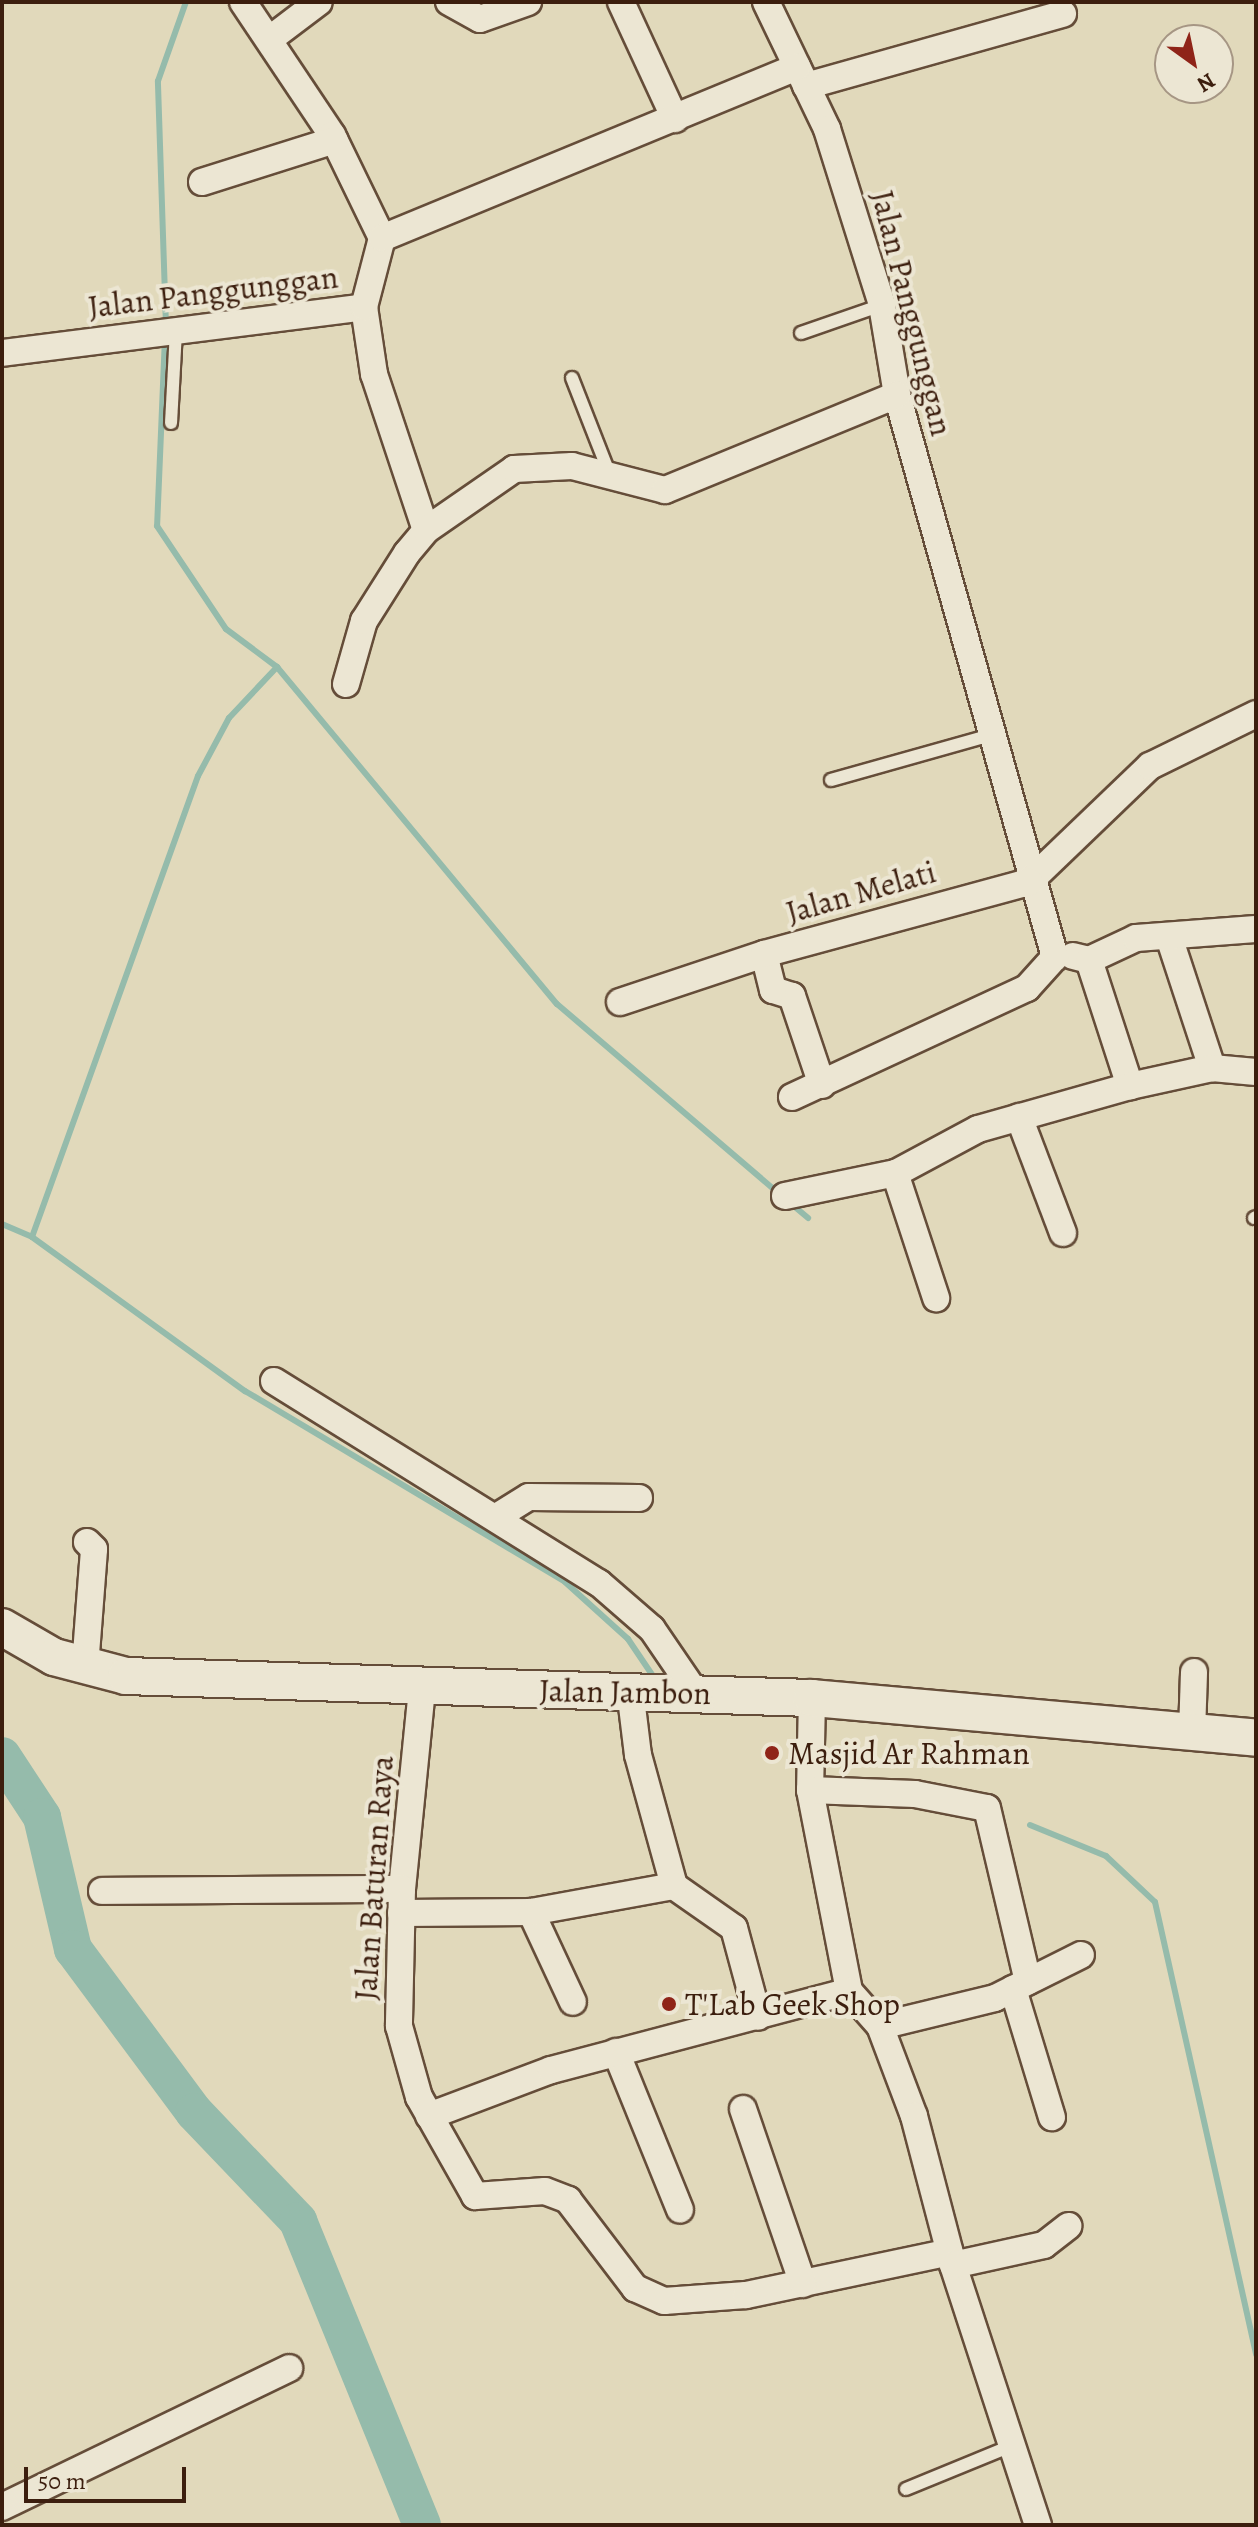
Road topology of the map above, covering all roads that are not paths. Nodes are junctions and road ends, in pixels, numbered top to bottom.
1 (243, 2) edge
2 (319, 2) edge
3 (449, 2) edge
4 (528, 2) edge
5 (621, 2) edge
6 (766, 2) edge
7 (1063, 14) dead end
8 (270, 39) junction
9 (802, 77) junction
10 (675, 119) junction
11 (335, 140) junction
12 (202, 182) dead end
13 (382, 238) junction
14 (882, 305) junction
15 (364, 307) junction
16 (175, 331) junction
17 (801, 333) dead end
18 (2, 353) edge
19 (572, 378) dead end
20 (897, 395) junction
21 (171, 423) dead end
22 (611, 478) junction
23 (426, 530) junction
24 (346, 684) dead end
25 (1256, 714) edge
26 (988, 736) junction
27 (831, 780) dead end
28 (1029, 882) junction
29 (1256, 929) edge
30 (1170, 940) junction
31 (764, 954) junction
32 (1055, 957) junction
33 (1089, 960) junction
34 (620, 1002) dead end
35 (1212, 1068) junction
36 (1256, 1072) edge
37 (822, 1085) junction
38 (1130, 1086) junction
39 (792, 1097) dead end
40 (1019, 1117) junction
41 (895, 1173) junction
42 (785, 1196) dead end
43 (1063, 1233) dead end
44 (936, 1298) dead end
45 (274, 1381) dead end
46 (639, 1498) dead end
47 (498, 1516) junction
48 (87, 1542) dead end
49 (2, 1627) edge
50 (85, 1667) junction
51 (1194, 1672) dead end
52 (422, 1689) junction
53 (630, 1690) junction
54 (695, 1692) junction
55 (812, 1698) junction
56 (1192, 1733) junction
57 (1256, 1738) edge
58 (810, 1790) junction
59 (674, 1886) junction
60 (102, 1891) dead end
61 (402, 1901) junction
62 (531, 1912) junction
63 (1081, 1955) dead end
64 (1020, 1985) junction
65 (849, 1991) junction
66 (573, 2002) dead end
67 (758, 2017) junction
68 (880, 2026) junction
69 (616, 2052) junction
70 (743, 2109) dead end
71 (429, 2116) junction
72 (1052, 2117) dead end
73 (680, 2210) dead end
74 (1068, 2226) dead end
75 (951, 2258) junction
76 (803, 2284) junction
77 (289, 2368) dead end
78 (1011, 2446) junction
79 (906, 2489) dead end
80 (2, 2507) edge
81 (1038, 2525) edge

1 - 8 street
2 - 8 street
3 - 4 street
5 - 10 street
6 - 9 street, Jalan Panggunggan
7 - 9 street
8 - 11 street
9 - 10 street
9 - 14 street, Jalan Panggunggan
10 - 13 street
11 - 12 street
11 - 13 street
13 - 15 street, Jalan Panggunggan
14 - 17 lane
14 - 20 street, Jalan Panggunggan
15 - 16 street, Jalan Panggunggan
15 - 23 street
16 - 18 street, Jalan Panggunggan
16 - 21 lane
19 - 22 lane
20 - 22 street
20 - 26 street, Jalan Panggunggan
22 - 23 street
23 - 24 street
25 - 28 street
26 - 27 lane
26 - 28 street, Jalan Panggunggan
28 - 31 street, Jalan Melati
28 - 32 street, Jalan Panggunggan
29 - 30 street
30 - 33 street
30 - 35 street
31 - 34 street
31 - 37 street, Jalan Melati
32 - 33 street
32 - 37 street
33 - 38 street
35 - 36 street
35 - 38 street
37 - 39 street
38 - 40 street
40 - 41 street
40 - 43 street
41 - 42 street
41 - 44 street
45 - 47 street
46 - 47 street
47 - 54 street
48 - 50 street
49 - 50 main road, Jalan Jambon
50 - 52 main road, Jalan Jambon
51 - 56 street
52 - 53 main road, Jalan Jambon
52 - 61 street, Jalan Baturan Raya
53 - 54 main road, Jalan Jambon
53 - 59 street
54 - 55 main road, Jalan Jambon
55 - 56 main road, Jalan Jambon
55 - 58 street
56 - 57 main road, Jalan Jambon
58 - 64 street
58 - 65 street
59 - 62 street
59 - 67 street
60 - 61 street
61 - 62 street
61 - 71 street, Jalan Baturan Raya
62 - 66 street
63 - 64 street
64 - 68 street
64 - 72 street
65 - 67 street
65 - 68 street
67 - 69 street
68 - 75 street
69 - 71 street
69 - 73 street
70 - 76 street
71 - 76 street, Jalan Baturan Raya
74 - 75 street, Jalan Baturan Raya
75 - 76 street, Jalan Baturan Raya
75 - 78 street
77 - 80 street
78 - 79 lane
78 - 81 street

